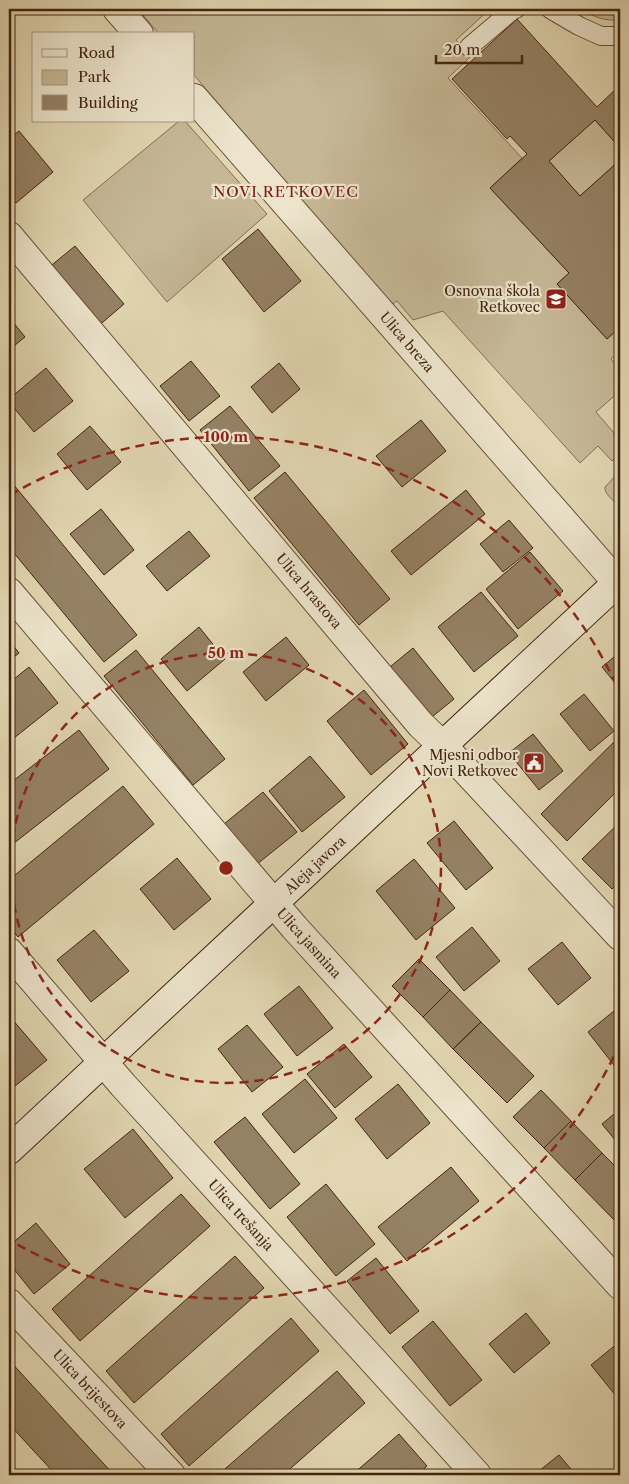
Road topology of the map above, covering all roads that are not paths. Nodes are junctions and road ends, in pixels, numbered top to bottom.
1 (117, 9) edge
2 (516, 9) edge
3 (550, 9) edge
4 (137, 32) edge
5 (620, 36) edge
6 (469, 47) dead end
7 (195, 99) edge
8 (9, 236) edge
9 (619, 583) edge
10 (9, 592) edge
11 (443, 746) junction
12 (274, 904) junction
13 (620, 936) edge
14 (9, 952) edge
15 (103, 1061) junction
16 (9, 1150) edge
17 (620, 1284) edge
18 (9, 1303) edge
19 (171, 1475) edge
20 (477, 1475) edge

1 - 4 street
2 - 6 lane
3 - 5 lane
7 - 9 street, Ulica breza
8 - 11 street, Ulica hrastova
9 - 11 street, Aleja javora
10 - 12 street, Ulica jasmina
11 - 12 street, Aleja javora
11 - 13 street, Ulica hrastova
12 - 15 street, Aleja javora
12 - 17 street, Ulica jasmina
14 - 15 street, Ulica trešanja
15 - 16 street, Aleja javora
15 - 20 street, Ulica trešanja
18 - 19 street, Ulica brijestova

